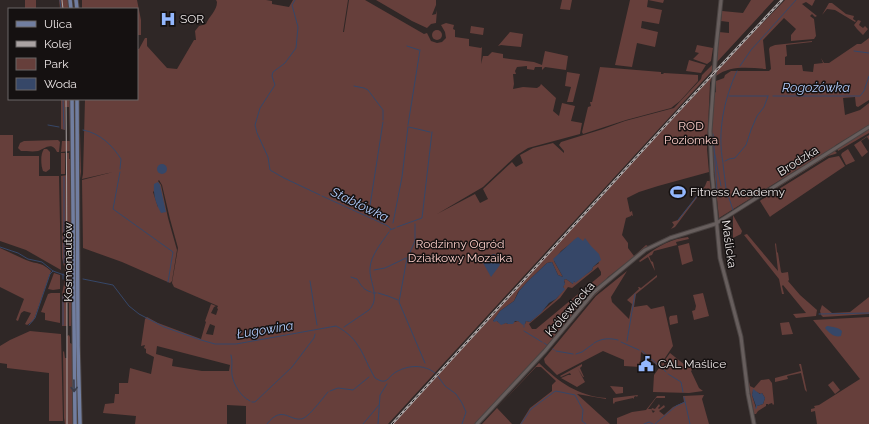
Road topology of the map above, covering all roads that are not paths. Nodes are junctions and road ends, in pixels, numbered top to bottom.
1 (721, 0) edge
2 (72, 100) edge
3 (77, 100) edge
4 (869, 127) edge
5 (717, 223) junction
6 (75, 424) edge
7 (80, 424) edge
8 (477, 424) edge
9 (754, 424) edge

1 - 5 street, Maślicka
2 -> 6 main road, Kosmonautów
3 - 7 main road, Kosmonautów
4 - 5 street, Brodzka
5 - 8 street, Królewiecka
5 - 9 street, Maślicka

